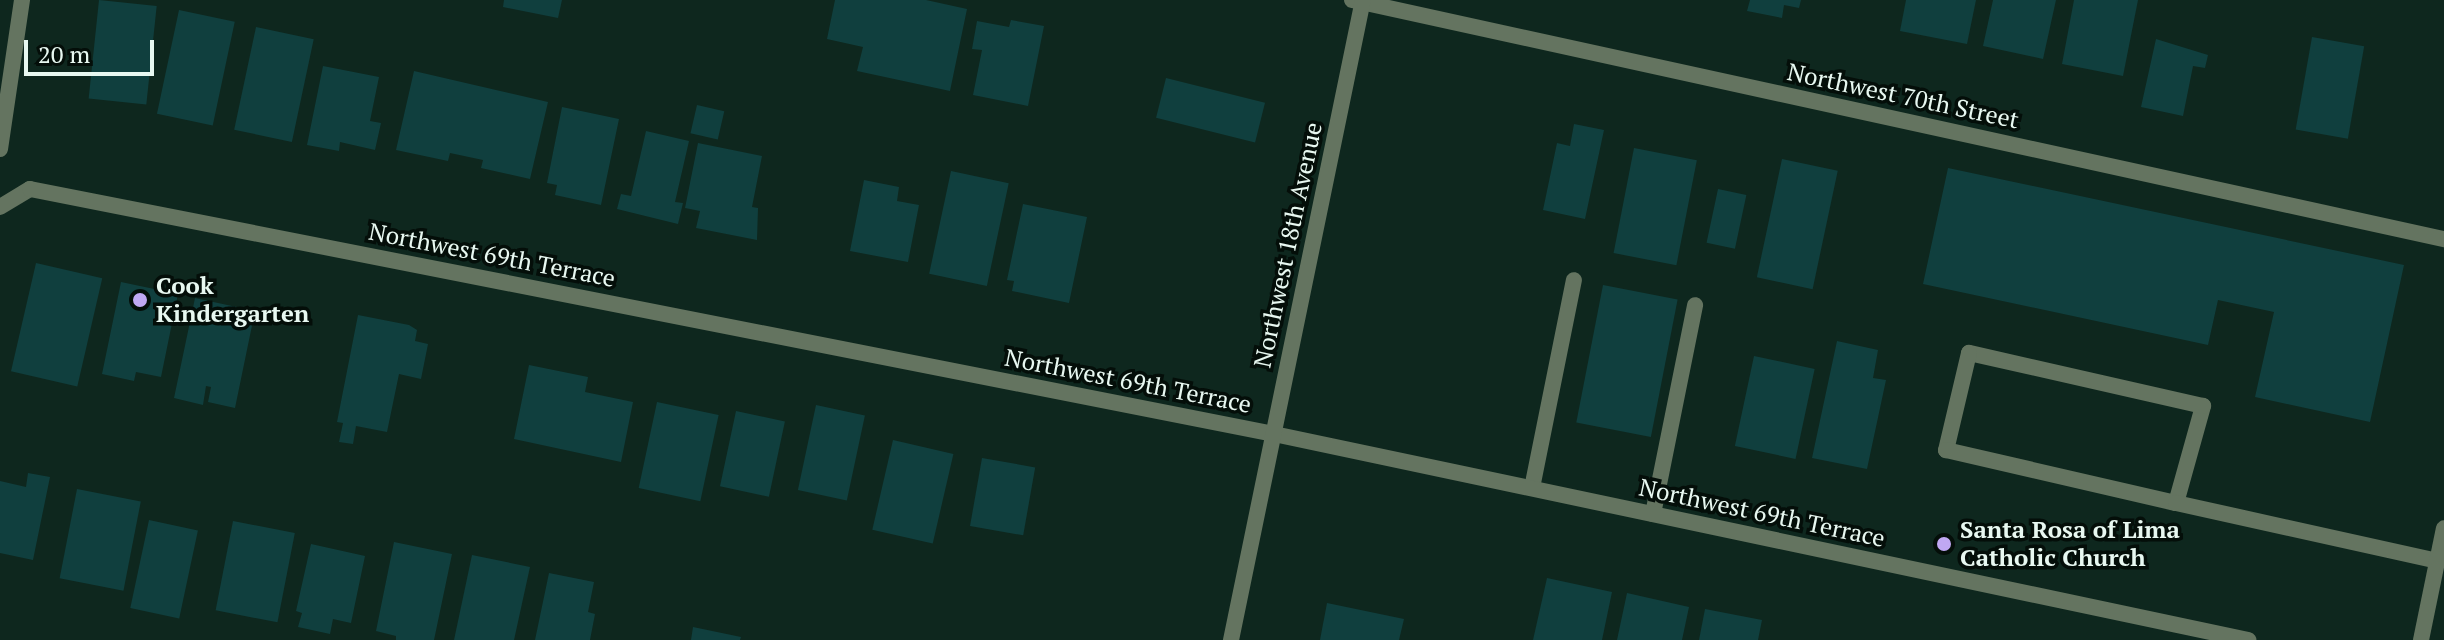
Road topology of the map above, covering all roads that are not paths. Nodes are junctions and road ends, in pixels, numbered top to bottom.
1 (22, 0) edge
2 (1359, 1) edge
3 (0, 149) edge
4 (0, 207) edge
5 (2444, 239) edge
6 (1574, 280) dead end
7 (1695, 305) dead end
8 (1274, 434) junction
9 (1532, 488) junction
10 (2176, 503) junction
11 (1653, 514) junction
12 (2444, 528) edge
13 (2437, 561) junction
14 (1231, 640) edge
15 (2248, 640) edge
16 (2421, 640) edge

1 - 3 street
2 - 5 street, Northwest 70th Street
2 - 8 street, Northwest 18th Avenue
4 - 8 street, Northwest 69th Terrace
6 - 9 street
7 - 11 street
8 - 9 street, Northwest 69th Terrace
8 - 14 street, Northwest 18th Avenue
9 - 11 street, Northwest 69th Terrace
10 - 10 street
10 - 13 street
11 - 15 street, Northwest 69th Terrace
12 - 13 street
13 - 16 street

